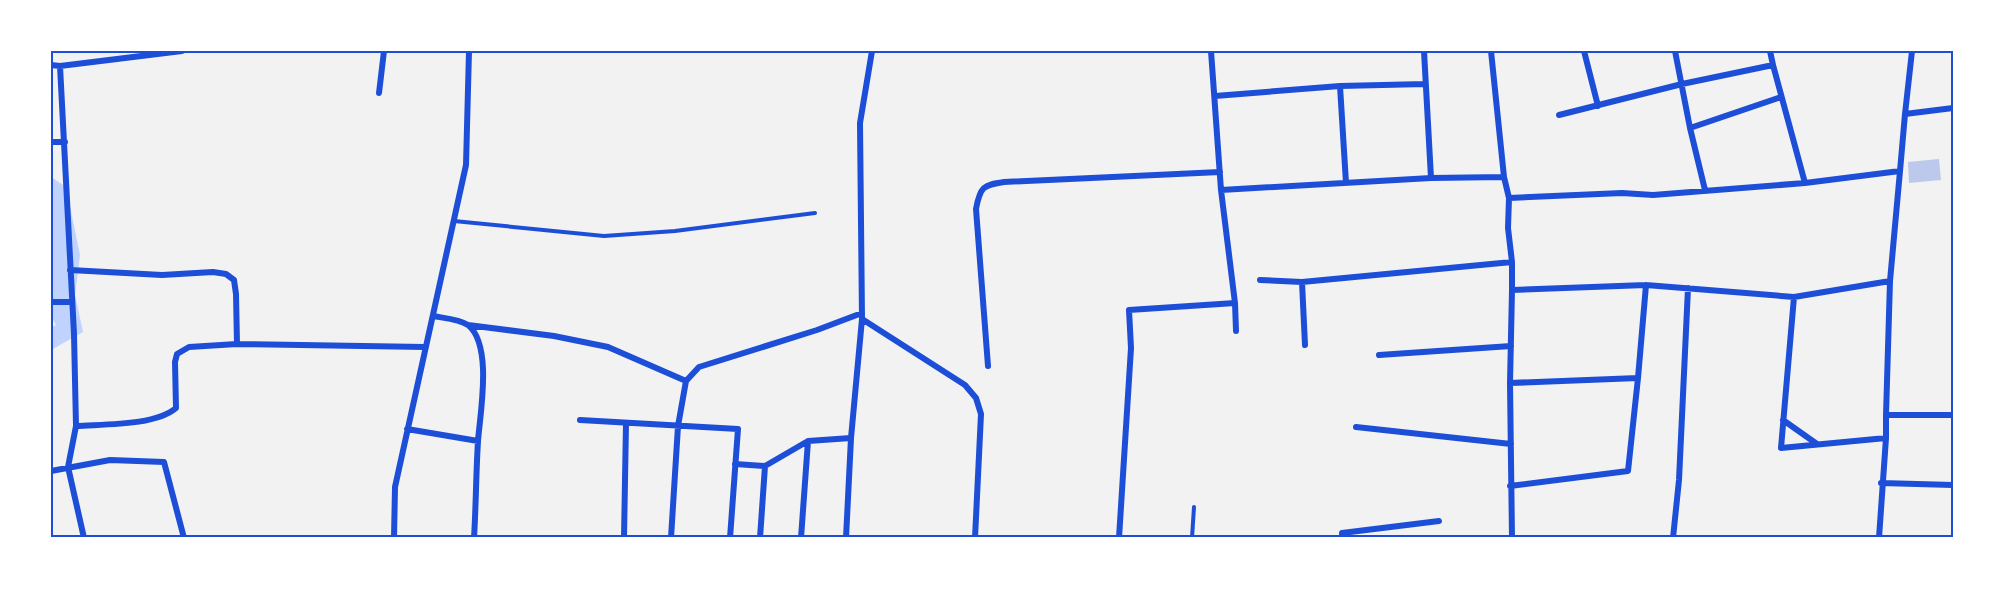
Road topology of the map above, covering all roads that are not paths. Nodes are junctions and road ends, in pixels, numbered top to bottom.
1 (182, 51) edge
2 (384, 51) edge
3 (469, 51) edge
4 (872, 51) edge
5 (1211, 51) edge
6 (1424, 51) edge
7 (1491, 51) edge
8 (1584, 51) edge
9 (1676, 51) edge
10 (1770, 51) edge
11 (1912, 51) edge
12 (51, 65) edge
13 (1773, 65) junction
14 (60, 66) junction
15 (1425, 84) junction
16 (1682, 84) junction
17 (1340, 86) junction
18 (380, 93) dead end
19 (1215, 96) junction
20 (1781, 97) junction
21 (1598, 106) junction
22 (1953, 108) edge
23 (1905, 114) junction
24 (1559, 115) dead end
25 (1690, 128) junction
26 (51, 142) edge
27 (65, 142) junction
28 (1900, 171) junction
29 (1220, 172) junction
30 (1431, 177) junction
31 (1504, 177) junction
32 (1346, 183) junction
33 (1805, 183) junction
34 (1221, 190) junction
35 (1705, 190) junction
36 (1509, 198) junction
37 (815, 213) dead end
38 (453, 221) junction
39 (1512, 262) junction
40 (70, 270) junction
41 (1260, 280) dead end
42 (1890, 281) junction
43 (1302, 282) junction
44 (1646, 285) junction
45 (1688, 288) junction
46 (1512, 290) junction
47 (1794, 297) junction
48 (51, 302) edge
49 (71, 302) junction
50 (1235, 303) junction
51 (433, 316) junction
52 (862, 316) junction
53 (468, 325) junction
54 (1236, 331) dead end
55 (237, 344) junction
56 (1305, 345) dead end
57 (1511, 346) junction
58 (425, 347) junction
59 (1379, 355) dead end
60 (988, 366) dead end
61 (1638, 378) junction
62 (686, 381) junction
63 (1510, 383) junction
64 (1953, 414) edge
65 (1886, 415) junction
66 (580, 420) dead end
67 (1783, 420) junction
68 (626, 423) junction
69 (76, 426) junction
70 (678, 426) junction
71 (1356, 427) dead end
72 (407, 429) junction
73 (851, 438) junction
74 (1886, 438) junction
75 (478, 441) junction
76 (808, 441) junction
77 (1511, 444) junction
78 (1817, 444) junction
79 (735, 464) junction
80 (765, 466) junction
81 (69, 467) junction
82 (51, 471) edge
83 (1881, 483) junction
84 (1953, 485) edge
85 (1510, 486) junction
86 (1194, 507) dead end
87 (1439, 521) dead end
88 (84, 538) edge
89 (184, 538) edge
90 (394, 538) edge
91 (474, 538) edge
92 (624, 538) edge
93 (671, 538) edge
94 (730, 538) edge
95 (760, 538) edge
96 (801, 538) edge
97 (846, 538) edge
98 (975, 538) edge
99 (1119, 538) edge
100 (1192, 538) edge
101 (1342, 538) edge
102 (1512, 538) edge
103 (1673, 538) edge
104 (1879, 538) edge

1 - 14 street
2 - 18 street
3 - 38 street
4 - 52 street
5 - 19 street
6 - 15 street
7 - 31 street
8 - 21 street
9 - 16 street
10 - 13 street
11 - 23 street
12 - 14 street
13 - 16 street
13 - 20 street
14 - 27 street
15 - 17 street
15 - 30 street
16 - 21 street
16 - 25 street
17 - 19 street
17 - 32 street
19 - 29 street
20 - 25 street
20 - 33 street
21 - 24 street
22 - 23 street
23 - 28 street
25 - 35 street
26 - 27 street
27 - 40 street
28 - 33 street
28 - 42 street
29 - 34 street
29 - 60 street
30 - 31 street
30 - 32 street
31 - 36 street
32 - 34 street
33 - 35 street
34 - 50 street
35 - 36 street
36 - 39 street
37 - 38 lane
38 - 51 street
39 - 43 street
39 - 46 street
40 - 49 street
40 - 55 street
41 - 43 street
42 - 47 street
42 - 65 street
43 - 56 street
44 - 45 street
44 - 46 street
44 - 61 street
45 - 47 street
45 - 103 street
46 - 57 street
47 - 67 street
48 - 49 street
49 - 69 street
50 - 54 street
50 - 99 street
51 - 53 street
51 - 58 street
52 - 62 street
52 - 73 street
52 - 98 street
53 - 62 street
53 - 75 street
55 - 58 street
55 - 69 street
57 - 59 street
57 - 63 street
58 - 72 street
61 - 63 street
61 - 85 street
62 - 70 street
63 - 77 street
64 - 65 street
65 - 74 street
66 - 68 street
67 - 78 street
67 - 78 street
68 - 70 street
68 - 92 street
69 - 81 street
70 - 79 street
70 - 93 street
71 - 77 street
72 - 75 street
72 - 90 street
73 - 76 street
73 - 97 street
74 - 78 street
74 - 83 street
75 - 91 street
76 - 80 street
76 - 96 street
77 - 85 street
79 - 80 street
79 - 94 street
80 - 95 street
81 - 82 street
81 - 88 street
81 - 89 street
83 - 84 street
83 - 104 street
85 - 102 street
86 - 100 lane
87 - 101 street

